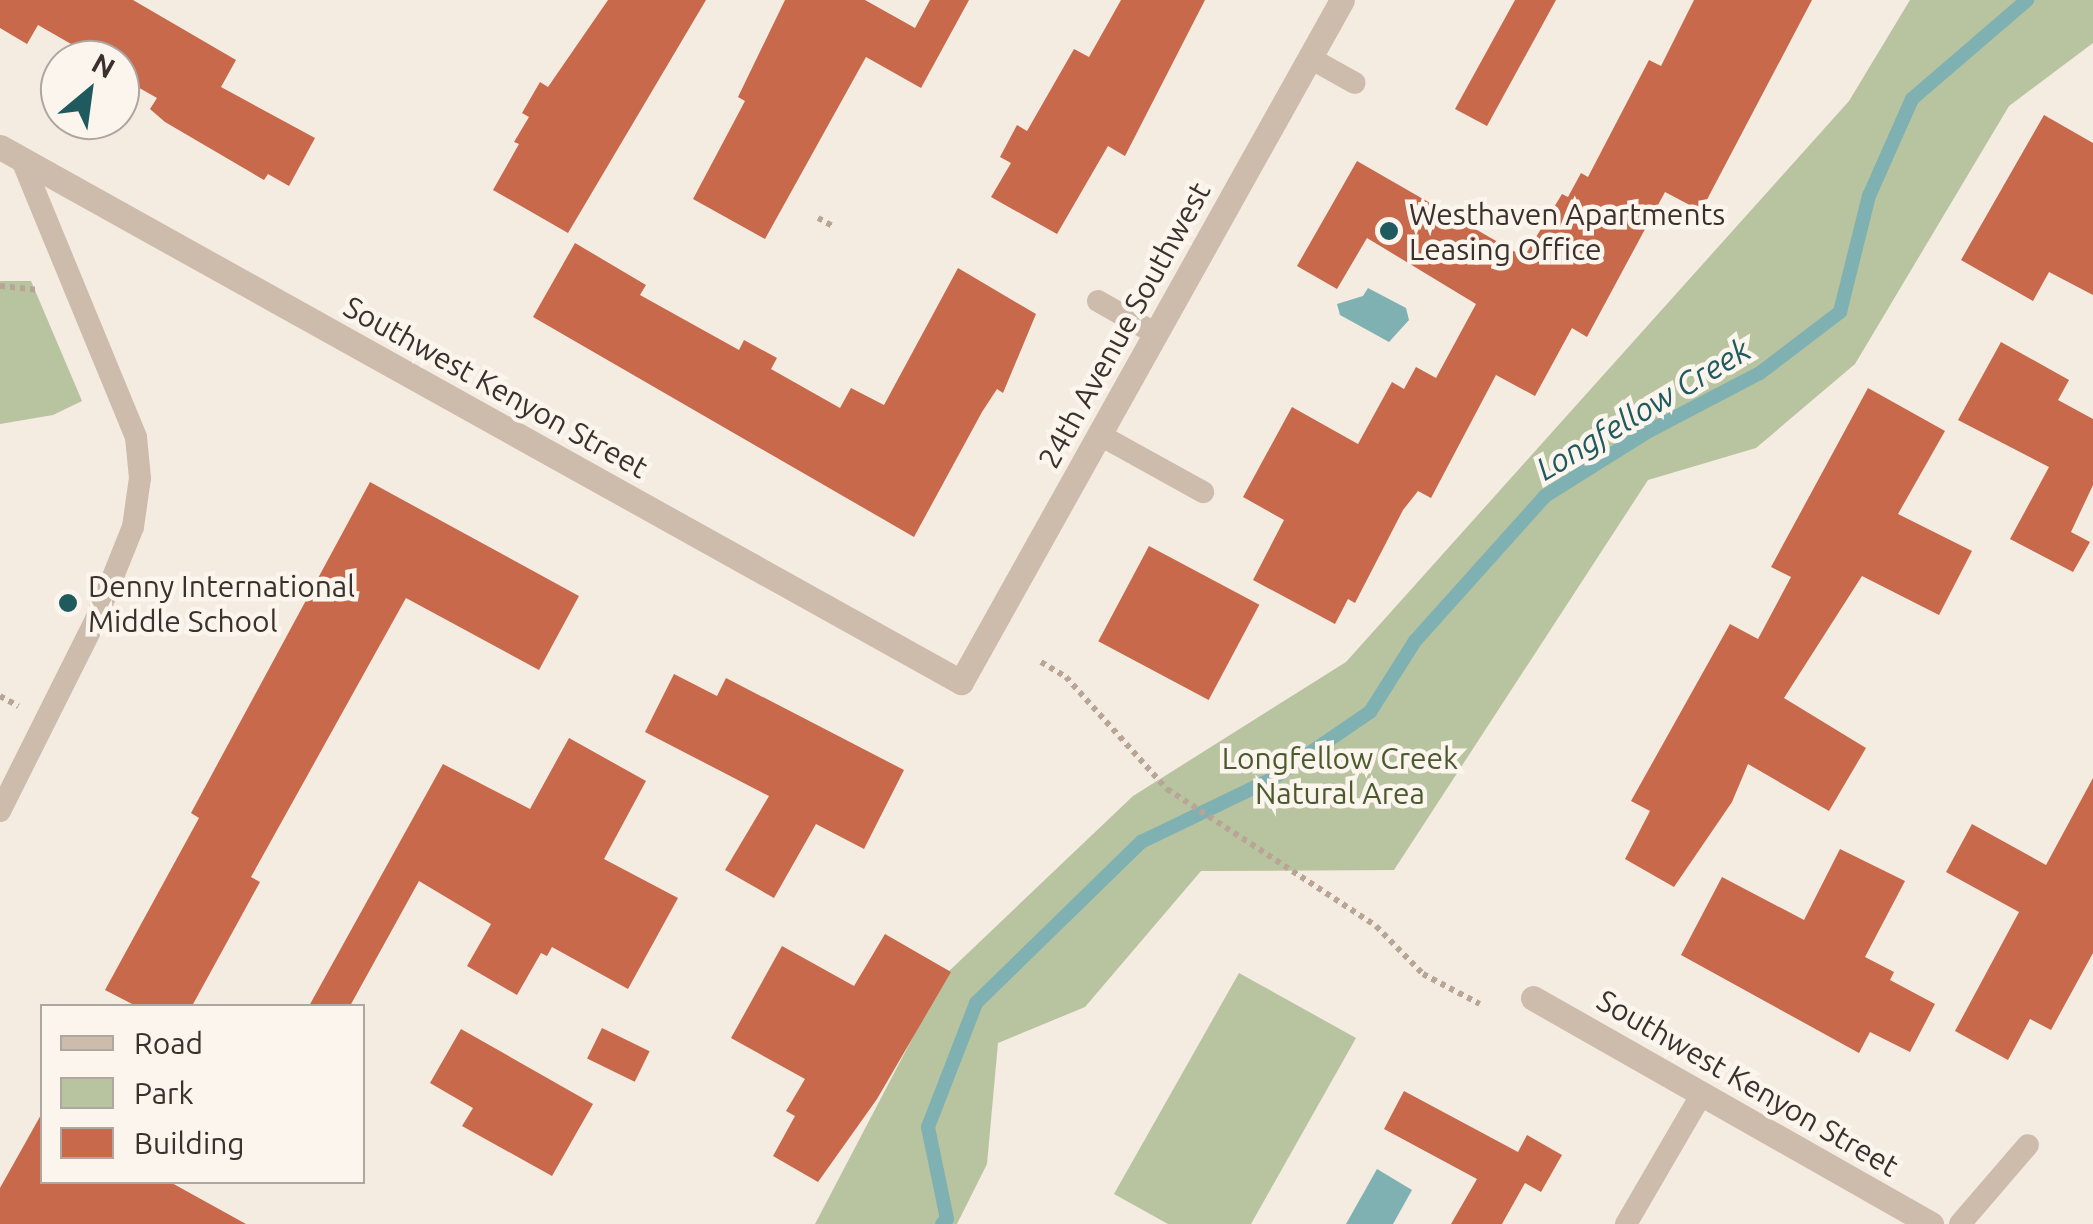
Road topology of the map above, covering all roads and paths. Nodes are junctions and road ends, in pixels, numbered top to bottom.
1 (1342, 0) edge
2 (1310, 58) junction
3 (1356, 83) dead end
4 (11, 153) edge
5 (818, 218) dead end
6 (834, 226) dead end
7 (0, 286) edge
8 (46, 291) dead end
9 (1098, 300) dead end
10 (1156, 334) junction
11 (1100, 435) junction
12 (1202, 492) dead end
13 (1041, 662) dead end
14 (962, 682) joint
15 (0, 811) edge
16 (1533, 998) dead end
17 (1480, 1004) dead end
18 (1700, 1096) junction
19 (2028, 1146) dead end
20 (1626, 1224) edge
21 (1931, 1224) edge
22 (1960, 1224) edge

1 - 2 street, 24th Avenue Southwest
2 - 3 lane
2 - 10 street, 24th Avenue Southwest
4 - 14 street, Southwest Kenyon Street
4 - 15 lane
5 - 6 path
7 - 8 path
9 - 10 lane
10 - 11 street, 24th Avenue Southwest
11 - 12 lane
11 - 14 street, 24th Avenue Southwest
13 - 17 path
16 - 18 street, Southwest Kenyon Street
18 - 20 lane
18 - 21 street, Southwest Kenyon Street
19 - 22 lane

